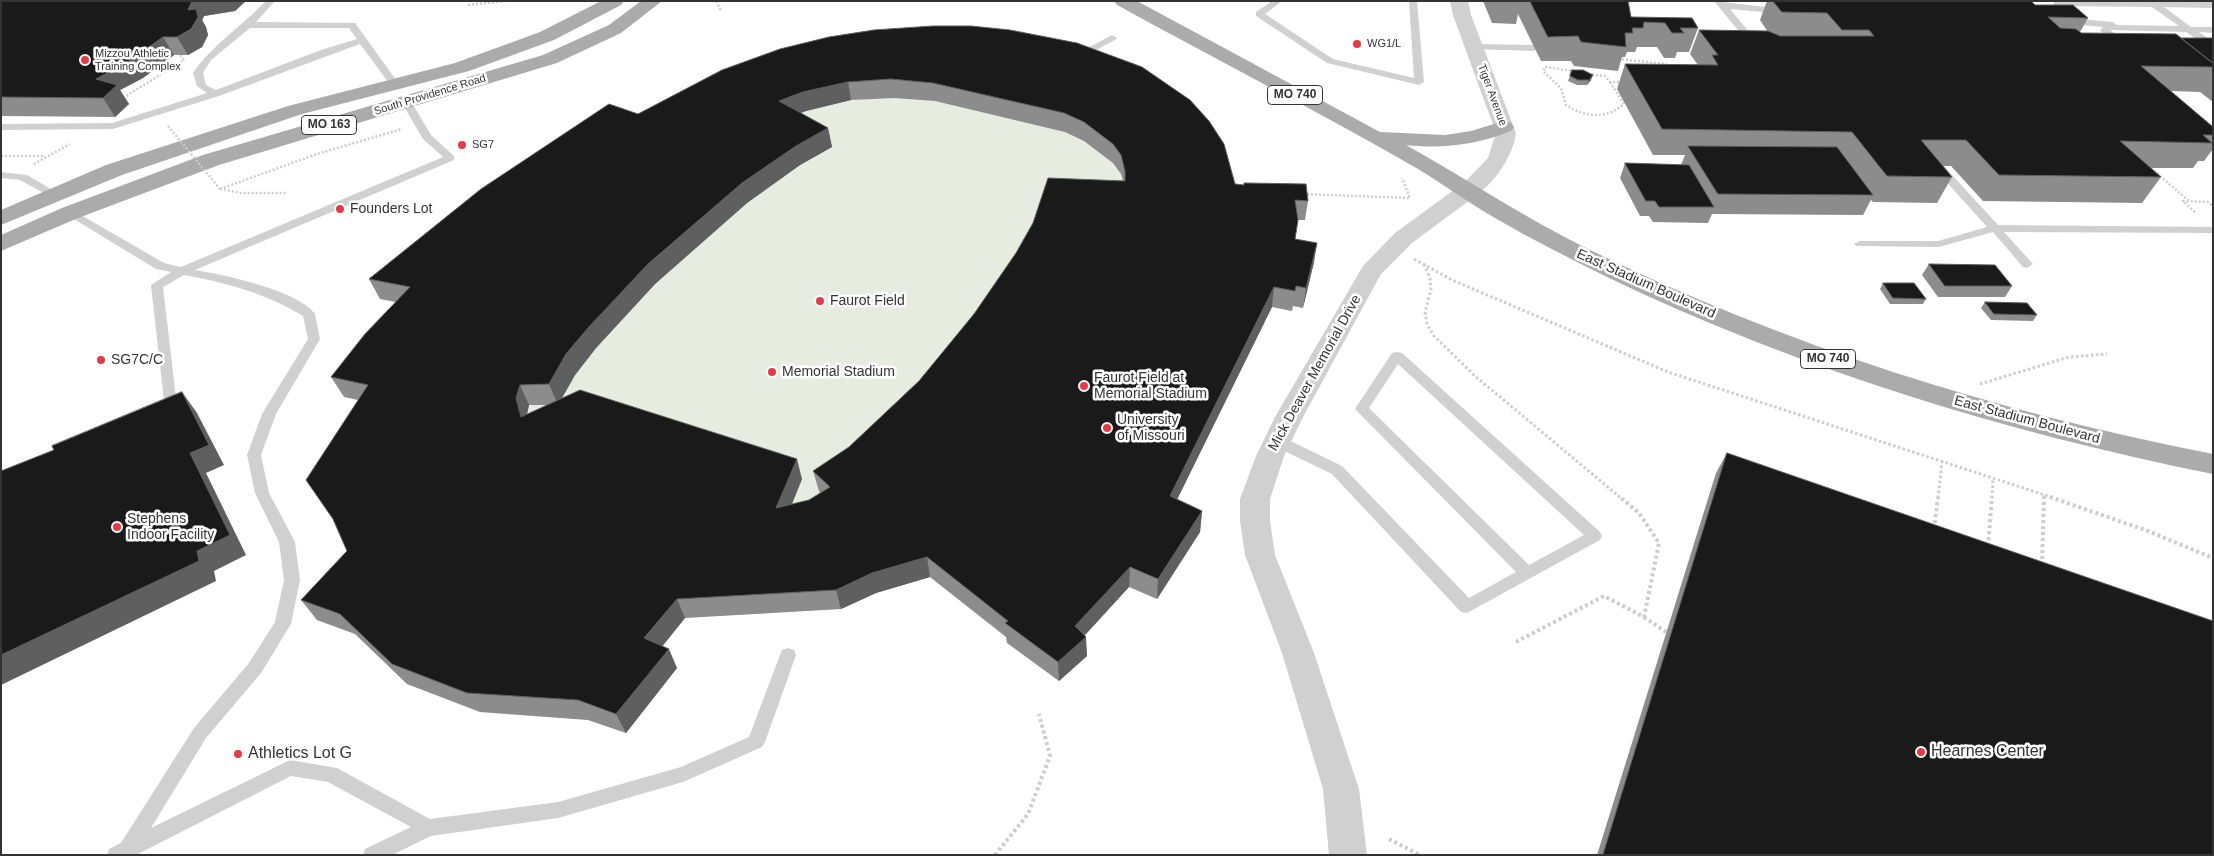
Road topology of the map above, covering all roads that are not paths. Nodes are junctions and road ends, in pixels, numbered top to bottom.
1 (272, 1) edge
2 (615, 1) edge
3 (653, 1) edge
4 (1123, 1) edge
5 (1278, 1) edge
6 (1413, 1) edge
7 (1442, 2) edge
8 (2057, 3) edge
9 (1720, 4) edge
10 (2154, 4) junction
11 (2213, 5) edge
12 (1460, 8) edge
13 (2058, 20) edge
14 (248, 25) junction
15 (2113, 26) junction
16 (2189, 30) junction
17 (2213, 30) edge
18 (1786, 32) edge
19 (1112, 38) dead end
20 (362, 40) junction
21 (2211, 44) edge
22 (2189, 45) edge
23 (1760, 46) edge
24 (1475, 47) junction
25 (1091, 48) edge
26 (1534, 48) dead end
27 (2128, 49) edge
28 (394, 84) junction
29 (215, 94) junction
30 (407, 103) junction
31 (1, 127) edge
32 (1504, 127) junction
33 (1368, 135) junction
34 (211, 160) junction
35 (1938, 166) edge
36 (1, 175) edge
37 (1466, 192) junction
38 (55, 195) junction
39 (70, 213) junction
40 (1, 218) edge
41 (1996, 228) junction
42 (2213, 230) edge
43 (1, 244) edge
44 (1860, 244) dead end
45 (2026, 264) dead end
46 (182, 271) junction
47 (169, 398) edge
48 (1277, 441) junction
49 (2213, 464) edge
50 (1528, 574) junction
51 (788, 655) dead end
52 (430, 828) junction
53 (122, 852) edge
54 (372, 855) edge
55 (1348, 855) edge

1 - 14 lane
2 - 28 main road, South Providence Road / MO 163
3 - 30 main road, South Providence Road / MO 163
4 - 33 main road, East Stadium Boulevard / MO 740
5 - 6 lane
7 - 12 street, Tiger Avenue
8 - 10 lane
9 - 18 lane
9 - 23 lane
10 - 11 lane
10 - 16 lane
12 - 24 street, Tiger Avenue
13 - 15 lane
14 - 20 lane
14 - 29 lane
15 - 16 lane
15 - 27 lane
16 - 17 lane
16 - 21 lane
19 - 25 lane
20 - 28 lane
20 - 29 lane
21 - 22 lane
24 - 26 lane
24 - 32 street, Tiger Avenue
28 - 34 main road
28 - 38 main road, South Providence Road / MO 163
29 - 31 lane
30 - 34 main road, South Providence Road / MO 163
30 - 46 lane
32 - 33 main road
32 - 37 street, Tiger Avenue
33 - 37 main road, East Stadium Boulevard / MO 740
34 - 39 main road, South Providence Road / MO 163
35 - 41 lane
36 - 38 lane
37 - 48 street, Mick Deaver Memorial Drive
37 - 49 main road, East Stadium Boulevard / MO 740
38 - 40 main road, South Providence Road / MO 163
39 - 43 main road, South Providence Road / MO 163
39 - 46 lane
41 - 42 lane
41 - 44 lane
41 - 45 lane
46 - 47 lane
46 - 53 lane
48 - 50 lane
48 - 55 street, Mick Deaver Memorial Drive
50 - 50 lane
51 - 52 lane
52 - 53 lane
52 - 54 lane

